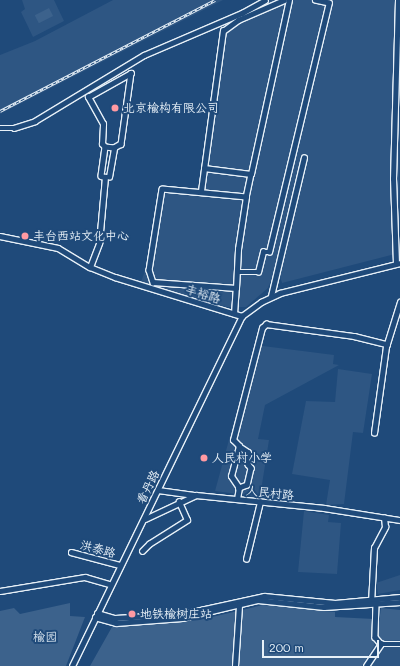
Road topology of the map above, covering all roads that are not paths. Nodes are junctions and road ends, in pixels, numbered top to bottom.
1 (265, 0) edge
2 (284, 0) edge
3 (289, 0) edge
4 (315, 0) edge
5 (398, 0) edge
6 (0, 128) edge
7 (105, 147) junction
8 (114, 148) junction
9 (304, 158) dead end
10 (204, 168) junction
11 (252, 174) junction
12 (105, 177) junction
13 (201, 191) junction
14 (246, 197) junction
15 (0, 236) edge
16 (398, 264) edge
17 (90, 267) junction
18 (237, 272) junction
19 (236, 288) junction
20 (271, 296) junction
21 (400, 302) edge
22 (234, 314) junction
23 (242, 316) junction
24 (387, 344) junction
25 (374, 434) dead end
26 (239, 446) junction
27 (239, 488) junction
28 (158, 490) junction
29 (196, 495) junction
30 (237, 499) junction
31 (179, 502) junction
32 (260, 502) junction
33 (384, 518) junction
34 (144, 520) junction
35 (400, 520) edge
36 (142, 551) dead end
37 (71, 552) dead end
38 (246, 559) dead end
39 (120, 565) junction
40 (110, 584) junction
41 (0, 591) edge
42 (400, 597) edge
43 (400, 602) edge
44 (373, 603) junction
45 (239, 605) junction
46 (96, 615) junction
47 (381, 644) junction
48 (400, 644) edge
49 (72, 666) edge
50 (235, 666) edge
51 (366, 666) edge

1 - 6 street
2 - 10 street
3 - 11 street
4 - 18 street
5 - 16 street
7 - 8 street
7 - 8 street
7 - 12 street
8 - 12 street
9 - 20 street
10 - 11 street
10 - 13 street
11 - 14 street
12 - 17 street
13 - 14 street
13 - 19 street
14 - 18 street
15 - 17 street, 丰裕路
16 - 20 street
17 - 22 street, 丰裕路
18 - 19 street
19 - 22 street
20 - 23 street
21 - 24 street
22 - 23 street, 丰裕路
23 - 28 street, 看丹路
24 - 25 street
24 - 26 street
26 - 27 street
26 - 27 street
27 - 30 street
28 - 29 street
28 - 34 street, 看丹路
29 - 30 street, 人民村路
29 - 31 street, 人民村路
30 - 32 street, 人民村路
31 - 34 street, 人民村路
31 - 36 street
32 - 33 street, 人民村路
32 - 38 street
33 - 35 street, 人民村路
33 - 44 street
34 - 39 street, 看丹路
37 - 39 street, 洪泰路
39 - 40 street, 看丹路
40 - 41 street
40 - 46 street, 看丹路
42 - 44 street
43 - 44 street
44 - 45 street
44 - 46 street
44 - 47 street
45 - 46 street
45 - 50 street
46 - 49 street, 看丹路
47 - 48 street
47 - 51 street

